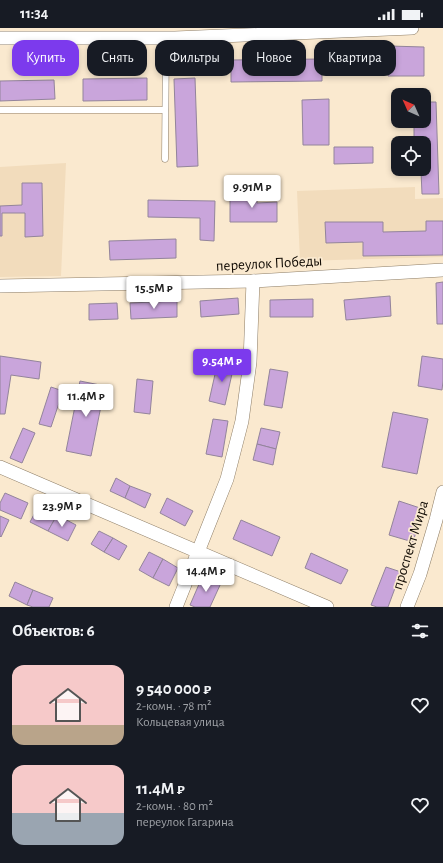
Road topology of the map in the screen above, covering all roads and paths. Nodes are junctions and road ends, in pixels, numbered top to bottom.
1 (412, 28) edge
2 (0, 38) edge
3 (166, 38) junction
4 (0, 110) edge
5 (165, 110) junction
6 (165, 159) dead end
7 (443, 270) edge
8 (253, 281) junction
9 (0, 286) edge
10 (0, 467) edge
11 (443, 492) edge
12 (198, 552) junction
13 (176, 607) edge
14 (327, 607) edge
15 (407, 607) edge

1 - 3 street
2 - 3 street
3 - 5 lane
4 - 5 lane
5 - 6 lane
7 - 8 street, переулок Победы
8 - 9 street, переулок Победы
8 - 12 street
10 - 12 street
11 - 15 street, проспект Мира
12 - 13 street
12 - 14 street

